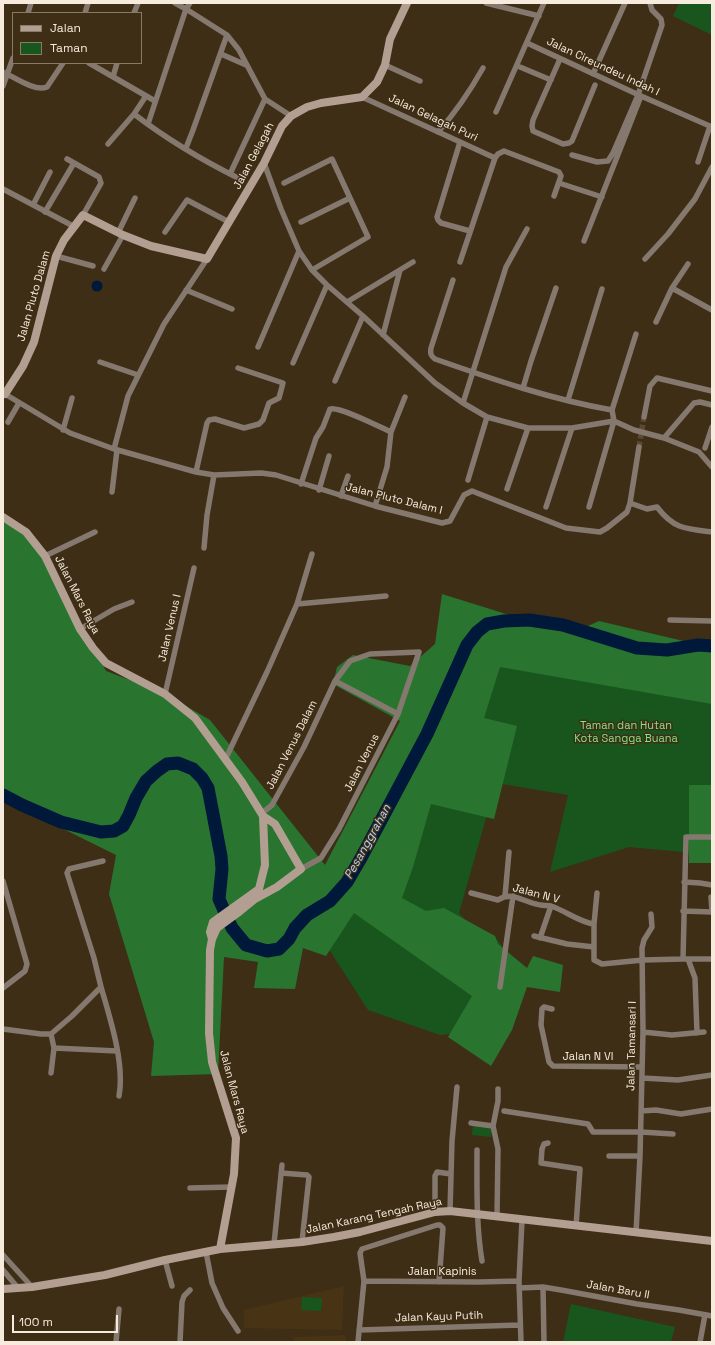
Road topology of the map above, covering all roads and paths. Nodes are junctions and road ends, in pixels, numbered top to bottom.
1 (175, 3) edge
2 (190, 3) edge
3 (407, 3) edge
4 (486, 3) edge
5 (544, 3) edge
6 (625, 3) edge
7 (650, 3) edge
8 (186, 9) junction
9 (539, 16) junction
10 (227, 35) junction
11 (527, 43) junction
12 (220, 54) junction
13 (560, 59) junction
14 (12, 60) edge
15 (62, 64) edge
16 (91, 64) edge
17 (118, 64) edge
18 (246, 65) junction
19 (385, 65) junction
20 (520, 67) dead end
21 (483, 68) dead end
22 (5, 73) edge
23 (593, 74) junction
24 (113, 77) junction
25 (551, 80) junction
26 (420, 81) dead end
27 (595, 85) dead end
28 (3, 86) edge
29 (640, 95) junction
30 (146, 96) junction
31 (362, 97) junction
32 (265, 99) junction
33 (155, 101) junction
34 (496, 112) dead end
35 (134, 114) junction
36 (291, 116) junction
37 (148, 124) junction
38 (711, 126) edge
39 (438, 132) junction
40 (460, 142) junction
41 (108, 144) dead end
42 (186, 148) junction
43 (572, 155) dead end
44 (495, 158) junction
45 (67, 159) dead end
46 (74, 162) junction
47 (698, 162) dead end
48 (264, 163) junction
49 (712, 167) edge
50 (50, 172) dead end
51 (230, 174) junction
52 (238, 178) dead end
53 (284, 183) dead end
54 (559, 183) junction
55 (3, 189) edge
56 (554, 196) dead end
57 (602, 197) junction
58 (135, 198) dead end
59 (350, 198) junction
60 (32, 205) junction
61 (45, 212) junction
62 (83, 215) junction
63 (229, 222) junction
64 (301, 222) dead end
65 (73, 226) junction
66 (527, 229) dead end
67 (470, 231) junction
68 (166, 232) dead end
69 (121, 234) junction
70 (584, 242) dead end
71 (299, 251) junction
72 (56, 256) junction
73 (207, 259) junction
74 (645, 259) dead end
75 (413, 262) dead end
76 (460, 262) dead end
77 (688, 264) dead end
78 (92, 266) dead end
79 (104, 269) dead end
80 (312, 270) junction
81 (400, 270) junction
82 (453, 280) dead end
83 (327, 285) junction
84 (556, 288) dead end
85 (672, 288) junction
86 (602, 289) dead end
87 (186, 290) junction
88 (347, 302) junction
89 (232, 309) dead end
90 (712, 310) edge
91 (363, 316) junction
92 (656, 322) dead end
93 (636, 334) dead end
94 (383, 335) junction
95 (258, 347) dead end
96 (100, 362) dead end
97 (293, 363) dead end
98 (238, 368) dead end
99 (138, 374) junction
100 (472, 375) junction
101 (335, 381) dead end
102 (523, 388) junction
103 (712, 391) edge
104 (4, 394) edge
105 (405, 397) dead end
106 (72, 398) dead end
107 (464, 400) junction
108 (568, 400) junction
109 (18, 403) junction
110 (712, 405) edge
111 (612, 410) junction
112 (487, 417) junction
113 (644, 417) tunnel mouth
114 (614, 421) junction
115 (8, 422) dead end
116 (712, 427) edge
117 (528, 428) junction
118 (572, 428) junction
119 (63, 430) junction
120 (391, 432) junction
121 (664, 438) junction
122 (639, 447) tunnel mouth
123 (705, 448) dead end
124 (116, 450) junction
125 (329, 456) dead end
126 (712, 467) edge
127 (196, 472) junction
128 (214, 475) junction
129 (348, 476) dead end
130 (468, 480) dead end
131 (301, 484) junction
132 (508, 489) dead end
133 (319, 490) junction
134 (112, 492) dead end
135 (341, 496) junction
136 (630, 503) junction
137 (375, 506) junction
138 (546, 507) dead end
139 (589, 508) dead end
140 (3, 517) edge
141 (95, 532) dead end
142 (712, 532) edge
143 (204, 548) dead end
144 (312, 554) dead end
145 (45, 556) junction
146 (194, 568) dead end
147 (386, 596) dead end
148 (132, 602) dead end
149 (297, 604) junction
150 (670, 620) dead end
151 (712, 621) edge
152 (80, 629) junction
153 (419, 652) joint
154 (335, 681) junction
155 (165, 694) junction
156 (398, 714) junction
157 (225, 760) junction
158 (262, 815) junction
159 (712, 837) edge
160 (509, 852) dead end
161 (103, 861) dead end
162 (301, 869) junction
163 (3, 881) edge
164 (684, 882) junction
165 (712, 885) edge
166 (470, 893) dead end
167 (598, 893) dead end
168 (505, 896) junction
169 (513, 896) junction
170 (711, 897) edge
171 (551, 906) junction
172 (237, 910) junction
173 (683, 911) junction
174 (712, 912) edge
175 (651, 914) dead end
176 (594, 924) junction
177 (594, 947) junction
178 (685, 959) junction
179 (712, 959) edge
180 (643, 960) junction
181 (101, 987) junction
182 (500, 987) dead end
183 (3, 988) edge
184 (552, 1009) dead end
185 (3, 1029) edge
186 (643, 1032) junction
187 (704, 1032) dead end
188 (698, 1033) junction
189 (52, 1034) junction
190 (54, 1048) junction
191 (117, 1051) junction
192 (642, 1067) junction
193 (51, 1073) dead end
194 (712, 1075) edge
195 (642, 1078) junction
196 (458, 1087) dead end
197 (498, 1089) dead end
198 (119, 1096) dead end
199 (712, 1109) edge
200 (504, 1111) dead end
201 (641, 1111) junction
202 (471, 1123) dead end
203 (493, 1126) junction
204 (641, 1132) junction
205 (673, 1134) dead end
206 (548, 1143) dead end
207 (477, 1150) dead end
208 (608, 1156) dead end
209 (640, 1156) junction
210 (282, 1165) dead end
211 (281, 1173) junction
212 (451, 1174) junction
213 (232, 1187) junction
214 (190, 1188) dead end
215 (450, 1211) junction
216 (435, 1212) junction
217 (477, 1214) junction
218 (497, 1216) junction
219 (522, 1220) junction
220 (576, 1226) junction
221 (636, 1233) junction
222 (712, 1241) edge
223 (302, 1242) junction
224 (274, 1244) junction
225 (221, 1245) junction
226 (206, 1252) junction
227 (3, 1255) edge
228 (165, 1260) junction
229 (482, 1261) dead end
230 (3, 1270) edge
231 (519, 1281) junction
232 (364, 1282) junction
233 (440, 1282) junction
234 (172, 1286) dead end
235 (32, 1287) junction
236 (543, 1287) junction
237 (18, 1288) junction
238 (519, 1288) junction
239 (3, 1289) edge
240 (190, 1290) dead end
241 (119, 1309) dead end
242 (705, 1315) junction
243 (712, 1316) edge
244 (520, 1325) junction
245 (359, 1330) junction
246 (238, 1331) dead end
247 (116, 1342) edge
248 (180, 1342) edge
249 (358, 1342) edge
250 (520, 1342) edge
251 (544, 1342) edge
252 (700, 1342) edge

1 - 8 street
2 - 8 street
3 - 19 street
4 - 9 street
5 - 9 street
6 - 23 street
7 - 29 street
8 - 10 street
8 - 33 street
9 - 11 street
10 - 12 street
10 - 18 street
11 - 13 street, Jalan Cireundeu Indah I
11 - 34 street
12 - 18 street
12 - 42 street
13 - 23 street, Jalan Cireundeu Indah I
13 - 25 street
14 - 22 street
15 - 22 street
16 - 24 street
17 - 24 street
18 - 32 street
19 - 26 street
19 - 31 street
20 - 25 street
21 - 39 street
22 - 28 street
23 - 29 street, Jalan Cireundeu Indah I
24 - 30 street
25 - 27 street
29 - 38 street, Jalan Cireundeu Indah I
29 - 43 street
29 - 57 street
30 - 33 street
30 - 35 street
31 - 36 street, Jalan Gelagah
31 - 39 street, Jalan Gelagah Puri
32 - 36 street
32 - 51 street
33 - 37 street
35 - 37 street
35 - 41 street
36 - 48 street, Jalan Gelagah
37 - 42 street
38 - 47 street
39 - 40 street, Jalan Gelagah Puri
40 - 44 street, Jalan Gelagah Puri
40 - 67 street
42 - 51 street
44 - 54 street
44 - 67 street
45 - 46 street
46 - 61 street
46 - 62 street
48 - 63 street, Jalan Gelagah
48 - 71 street
49 - 74 street
50 - 60 street
51 - 52 street
53 - 59 street
54 - 56 street
54 - 57 street
55 - 60 street
57 - 70 street
58 - 69 street
59 - 64 street
59 - 80 street
60 - 61 street
61 - 65 street
62 - 65 street, Jalan Pluto Dalam
62 - 69 street
63 - 68 street
63 - 73 street, Jalan Gelagah
65 - 72 street, Jalan Pluto Dalam
66 - 100 street
67 - 76 street
69 - 73 street
69 - 79 street
71 - 80 street
71 - 95 street
72 - 78 street
72 - 104 street, Jalan Pluto Dalam
73 - 87 street
75 - 81 street
77 - 85 street
80 - 83 street
81 - 88 street
81 - 94 street
82 - 100 street
83 - 88 street
83 - 97 street
84 - 102 street
85 - 90 street
85 - 92 street
86 - 108 street
87 - 89 street
87 - 99 street
88 - 91 street
91 - 94 street
91 - 101 street
93 - 111 street
94 - 107 street
96 - 99 street
98 - 127 street
99 - 124 street
100 - 102 street
100 - 107 street
102 - 108 street
103 - 113 street
104 - 109 street, Jalan Pluto Dalam I
105 - 120 street
106 - 119 street
107 - 112 street
108 - 111 street
109 - 115 street
109 - 119 street, Jalan Pluto Dalam I
110 - 121 street
111 - 114 street
112 - 117 street
112 - 130 street
114 - 118 street
114 - 121 street
114 - 139 street
116 - 123 street
117 - 118 street
117 - 132 street
118 - 138 street
119 - 124 street, Jalan Pluto Dalam I
120 - 131 street
120 - 137 street
121 - 126 street
122 - 136 street, Jalan Pluto Dalam I
124 - 127 street, Jalan Pluto Dalam I
124 - 134 street
125 - 133 street
127 - 128 street, Jalan Pluto Dalam I
128 - 131 street, Jalan Pluto Dalam I
128 - 143 street
129 - 135 street
131 - 133 street, Jalan Pluto Dalam I
133 - 135 street, Jalan Pluto Dalam I
135 - 137 street, Jalan Pluto Dalam I
136 - 137 street, Jalan Pluto Dalam I
136 - 142 street
140 - 145 street, Jalan Mars Raya
141 - 145 street
144 - 149 street
145 - 152 street, Jalan Mars Raya
146 - 155 street, Jalan Venus I
147 - 149 street
148 - 152 street
149 - 157 street
150 - 151 street
152 - 155 street, Jalan Mars Raya
153 - 154 street, Jalan Venus Dalam
153 - 156 street, Jalan Venus
154 - 156 street
154 - 158 street, Jalan Venus Dalam
155 - 157 street, Jalan Mars Raya
156 - 162 street, Jalan Venus
157 - 158 street, Jalan Mars Raya
158 - 162 street, Jalan Mars Raya
158 - 172 street, Jalan Mars Raya
159 - 164 street
160 - 168 street
161 - 181 street
162 - 172 street, Jalan Mars Raya
163 - 183 street
164 - 165 street
164 - 173 street
166 - 168 street, Jalan N V
167 - 176 street
168 - 169 street, Jalan N V
169 - 171 street, Jalan N V
169 - 182 street
170 - 174 street
171 - 176 street, Jalan N V
171 - 177 street
172 - 213 street, Jalan Mars Raya
173 - 174 street
173 - 178 street
175 - 180 street, Jalan Tamansari I
176 - 177 street
177 - 180 street
178 - 179 street
178 - 180 street
178 - 188 street
180 - 186 street, Jalan Tamansari I
181 - 189 street
181 - 191 street
184 - 192 street, Jalan N VI
185 - 189 street
186 - 188 street
186 - 192 street, Jalan Tamansari I
187 - 188 street
189 - 190 street
190 - 191 street
190 - 193 street
191 - 198 street
192 - 195 street, Jalan Tamansari I
194 - 195 street
195 - 201 street, Jalan Tamansari I
196 - 212 street
197 - 203 street
199 - 201 street
200 - 204 street
201 - 204 street, Jalan Tamansari I
202 - 203 street
203 - 218 street
204 - 205 street
204 - 209 street, Jalan Tamansari I
206 - 220 street
207 - 217 street
208 - 209 street
209 - 221 street, Jalan Tamansari I
210 - 211 street
211 - 223 street
211 - 224 street
212 - 215 street
212 - 216 street
213 - 214 street
213 - 225 street, Jalan Mars Raya
215 - 216 street, Jalan Karang Tengah Raya
215 - 217 street, Jalan Karang Tengah Raya
216 - 223 street, Jalan Karang Tengah Raya
217 - 218 street, Jalan Karang Tengah Raya
217 - 229 street
218 - 219 street, Jalan Karang Tengah Raya
219 - 220 street, Jalan Karang Tengah Raya
219 - 231 street
220 - 221 street, Jalan Karang Tengah Raya
221 - 222 street, Jalan Karang Tengah Raya
223 - 224 street, Jalan Karang Tengah Raya
224 - 225 street, Jalan Karang Tengah Raya
225 - 226 street, Jalan Karang Tengah Raya
226 - 228 street, Jalan Karang Tengah Raya
226 - 246 street
227 - 235 street
228 - 234 street
228 - 235 street, Jalan Karang Tengah Raya
230 - 237 street
231 - 233 street, Jalan Kapinis
231 - 238 street
232 - 233 street, Jalan Kapinis
232 - 233 street
232 - 245 street
235 - 237 street, Jalan Karang Tengah Raya
236 - 238 street, Jalan Baru II
236 - 242 street, Jalan Baru II
236 - 251 street
237 - 239 street, Jalan Karang Tengah Raya
238 - 244 street
240 - 248 street
241 - 247 street
242 - 243 street, Jalan Baru II
242 - 252 street
244 - 245 street, Jalan Kayu Putih
244 - 250 street
245 - 249 street

